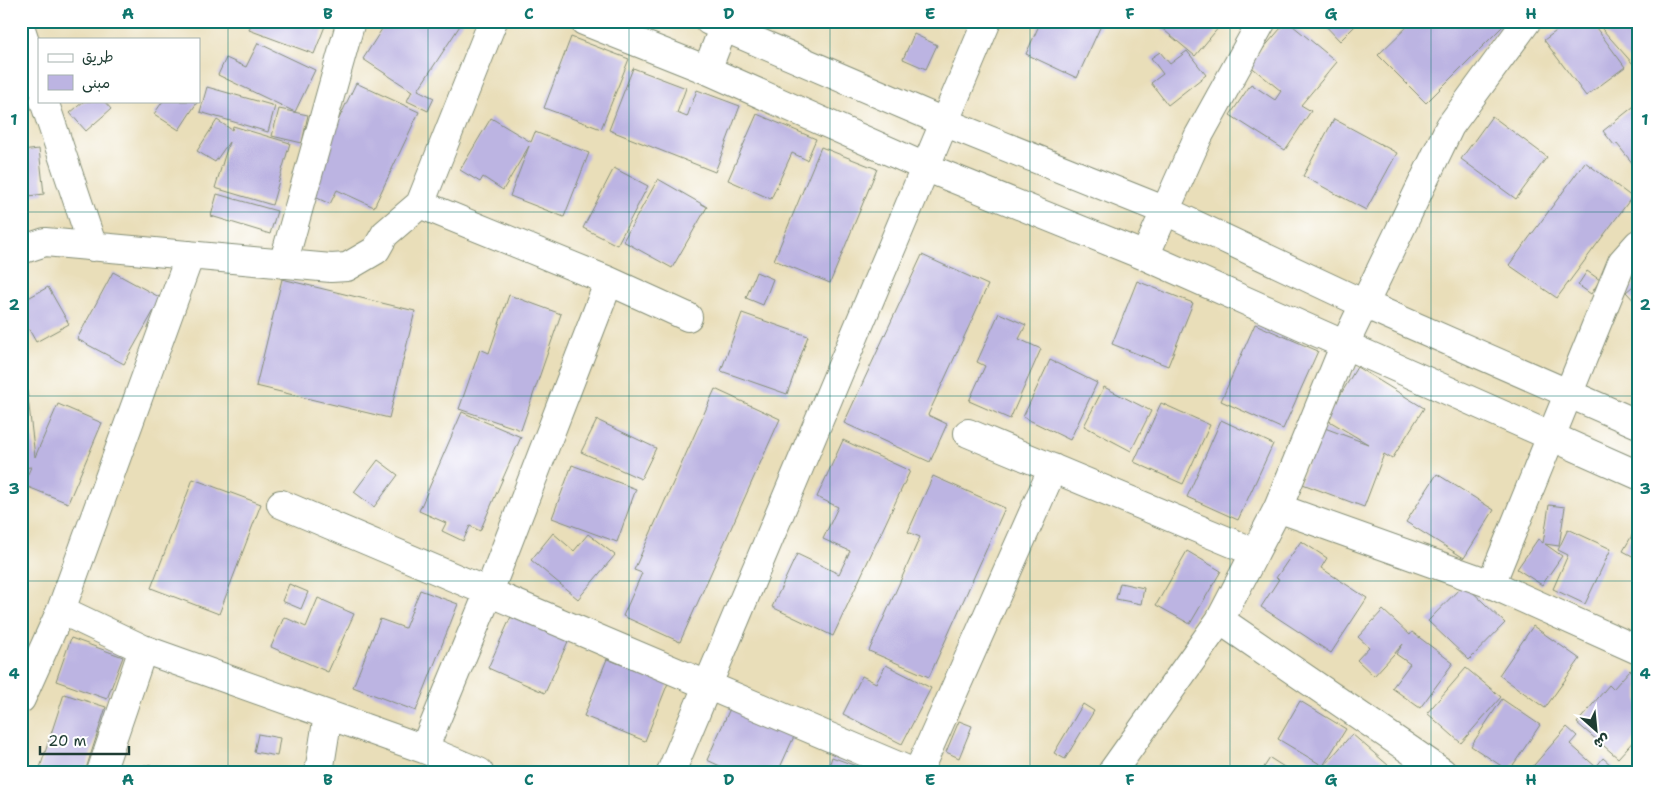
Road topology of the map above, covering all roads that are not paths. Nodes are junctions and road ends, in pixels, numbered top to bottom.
1 (351, 21) edge
2 (493, 21) edge
3 (584, 21) edge
4 (987, 21) edge
5 (1262, 21) edge
6 (1527, 21) edge
7 (720, 23) edge
8 (21, 30) edge
9 (708, 70) junction
10 (38, 81) edge
11 (44, 102) edge
12 (944, 122) junction
13 (925, 167) junction
14 (420, 204) junction
15 (1166, 211) junction
16 (1638, 244) edge
17 (93, 246) junction
18 (21, 250) edge
19 (190, 255) junction
20 (1145, 256) junction
21 (283, 264) junction
22 (609, 281) junction
23 (1364, 304) junction
24 (688, 317) dead end
25 (1344, 344) junction
26 (1569, 395) junction
27 (1638, 424) edge
28 (968, 433) dead end
29 (1552, 438) junction
30 (1053, 468) junction
31 (1638, 475) edge
32 (280, 504) dead end
33 (1278, 508) junction
34 (1254, 552) junction
35 (1491, 584) junction
36 (488, 594) junction
37 (61, 610) junction
38 (1220, 620) junction
39 (144, 649) junction
40 (1638, 650) edge
41 (707, 686) junction
42 (21, 699) edge
43 (328, 715) junction
44 (424, 749) junction
45 (101, 772) edge
46 (319, 772) edge
47 (479, 772) edge
48 (671, 772) edge
49 (912, 772) edge
50 (918, 772) edge
51 (1112, 772) edge
52 (1442, 772) edge

1 - 21 street
2 - 14 street
3 - 9 street
4 - 12 street
5 - 15 street
6 - 23 street
7 - 9 street
7 - 12 street
8 - 10 street
9 - 13 street
11 - 17 street
12 - 13 street
12 - 15 street
13 - 20 street
13 - 41 street
14 - 21 street
14 - 22 street
15 - 20 street
15 - 23 street
16 - 26 street
17 - 18 street
17 - 19 street
19 - 21 street
19 - 37 street
20 - 25 street
22 - 24 street
22 - 36 street
23 - 25 street
23 - 26 street
25 - 29 street
25 - 33 street
26 - 27 street
26 - 29 street
28 - 30 street
29 - 31 street
29 - 35 street
30 - 34 street
30 - 50 street
32 - 36 street
33 - 34 street
33 - 35 street
34 - 38 street
35 - 40 street
36 - 41 street
36 - 44 street
37 - 39 street
37 - 42 street
38 - 51 street
38 - 52 street
39 - 43 street
39 - 45 street
41 - 48 street
41 - 49 street
43 - 44 street
43 - 46 street
44 - 47 street

